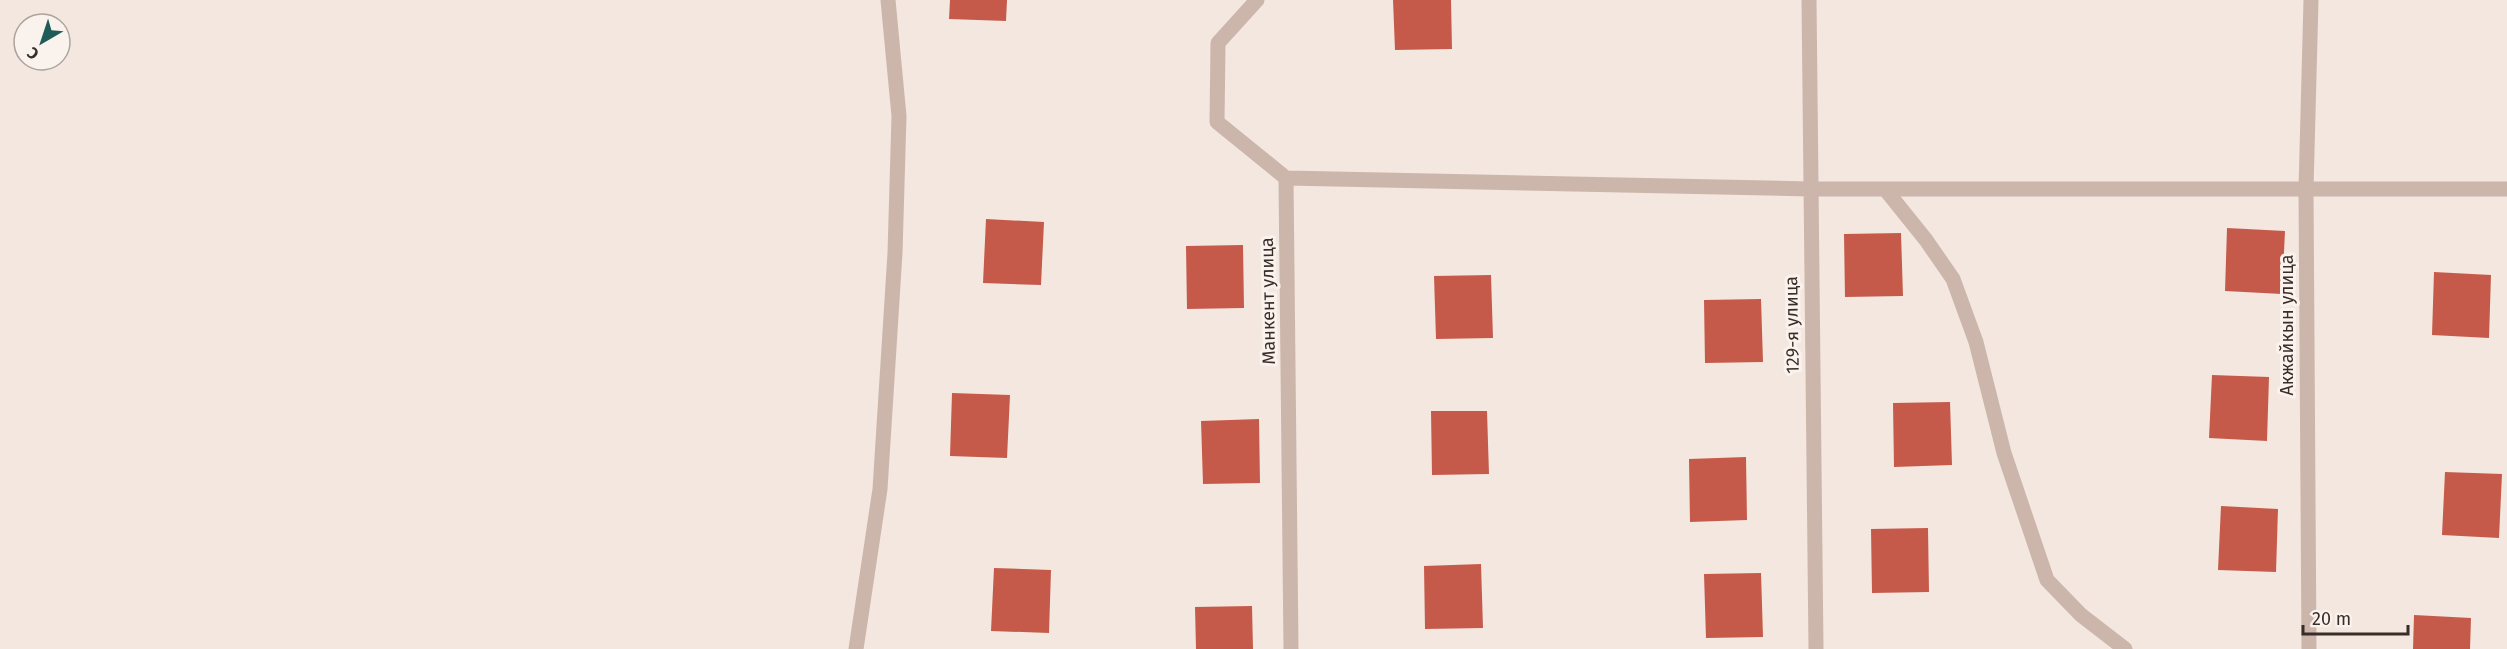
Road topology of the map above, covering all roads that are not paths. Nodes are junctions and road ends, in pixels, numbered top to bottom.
1 (888, 0) edge
2 (1257, 0) edge
3 (1809, 0) edge
4 (2311, 0) edge
5 (1286, 178) junction
6 (1810, 189) junction
7 (1885, 189) junction
8 (2306, 189) junction
9 (2507, 189) edge
10 (856, 649) edge
11 (1291, 649) edge
12 (1816, 649) edge
13 (2125, 649) edge
14 (2309, 649) edge

1 - 10 street
2 - 5 street
3 - 6 street, 129-я улица
4 - 8 street, Акжайкын улица
5 - 6 street
5 - 11 street, Манкент улица
6 - 7 street
6 - 12 street, 129-я улица
7 - 8 street
7 - 13 street
8 - 9 street
8 - 14 street, Акжайкын улица

